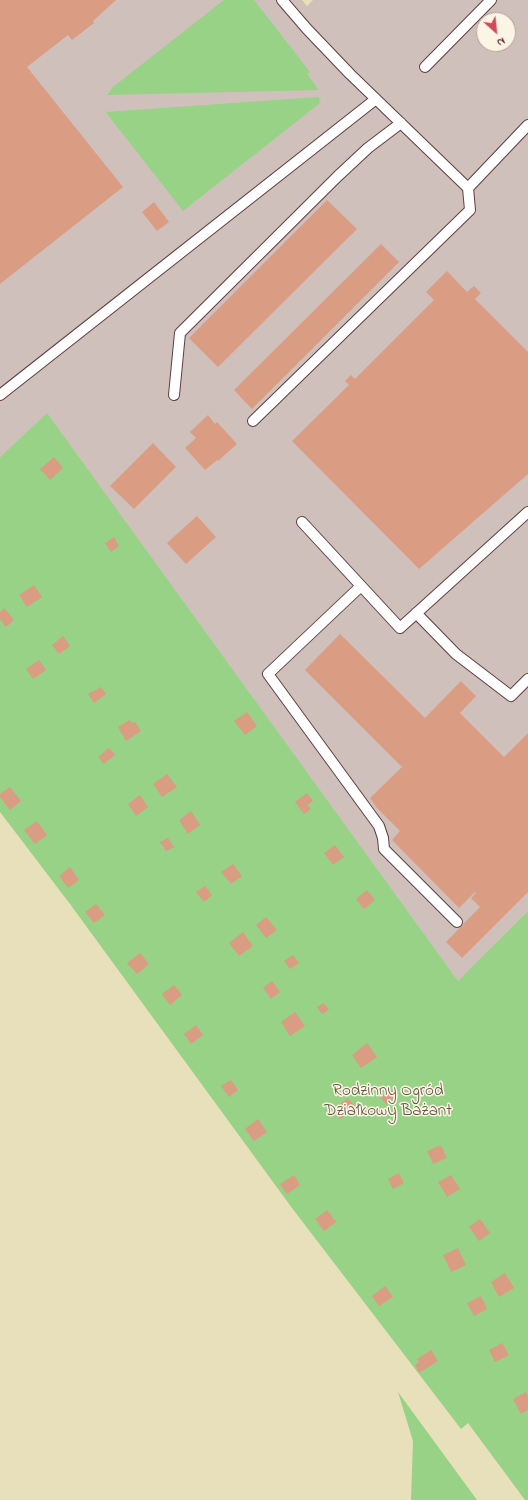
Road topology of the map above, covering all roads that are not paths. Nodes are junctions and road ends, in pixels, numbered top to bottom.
1 (282, 0) edge
2 (491, 0) edge
3 (425, 67) dead end
4 (376, 99) junction
5 (402, 123) junction
6 (528, 125) edge
7 (468, 188) junction
8 (0, 395) edge
9 (174, 395) dead end
10 (253, 421) dead end
11 (528, 512) edge
12 (302, 522) dead end
13 (361, 586) junction
14 (416, 613) junction
15 (528, 679) edge
16 (457, 922) dead end

1 - 4 lane
2 - 3 lane
4 - 5 lane
4 - 8 lane
5 - 7 lane
5 - 9 lane
6 - 7 lane
7 - 10 lane
11 - 14 lane
12 - 13 lane
13 - 14 lane
13 - 16 lane
14 - 15 lane

